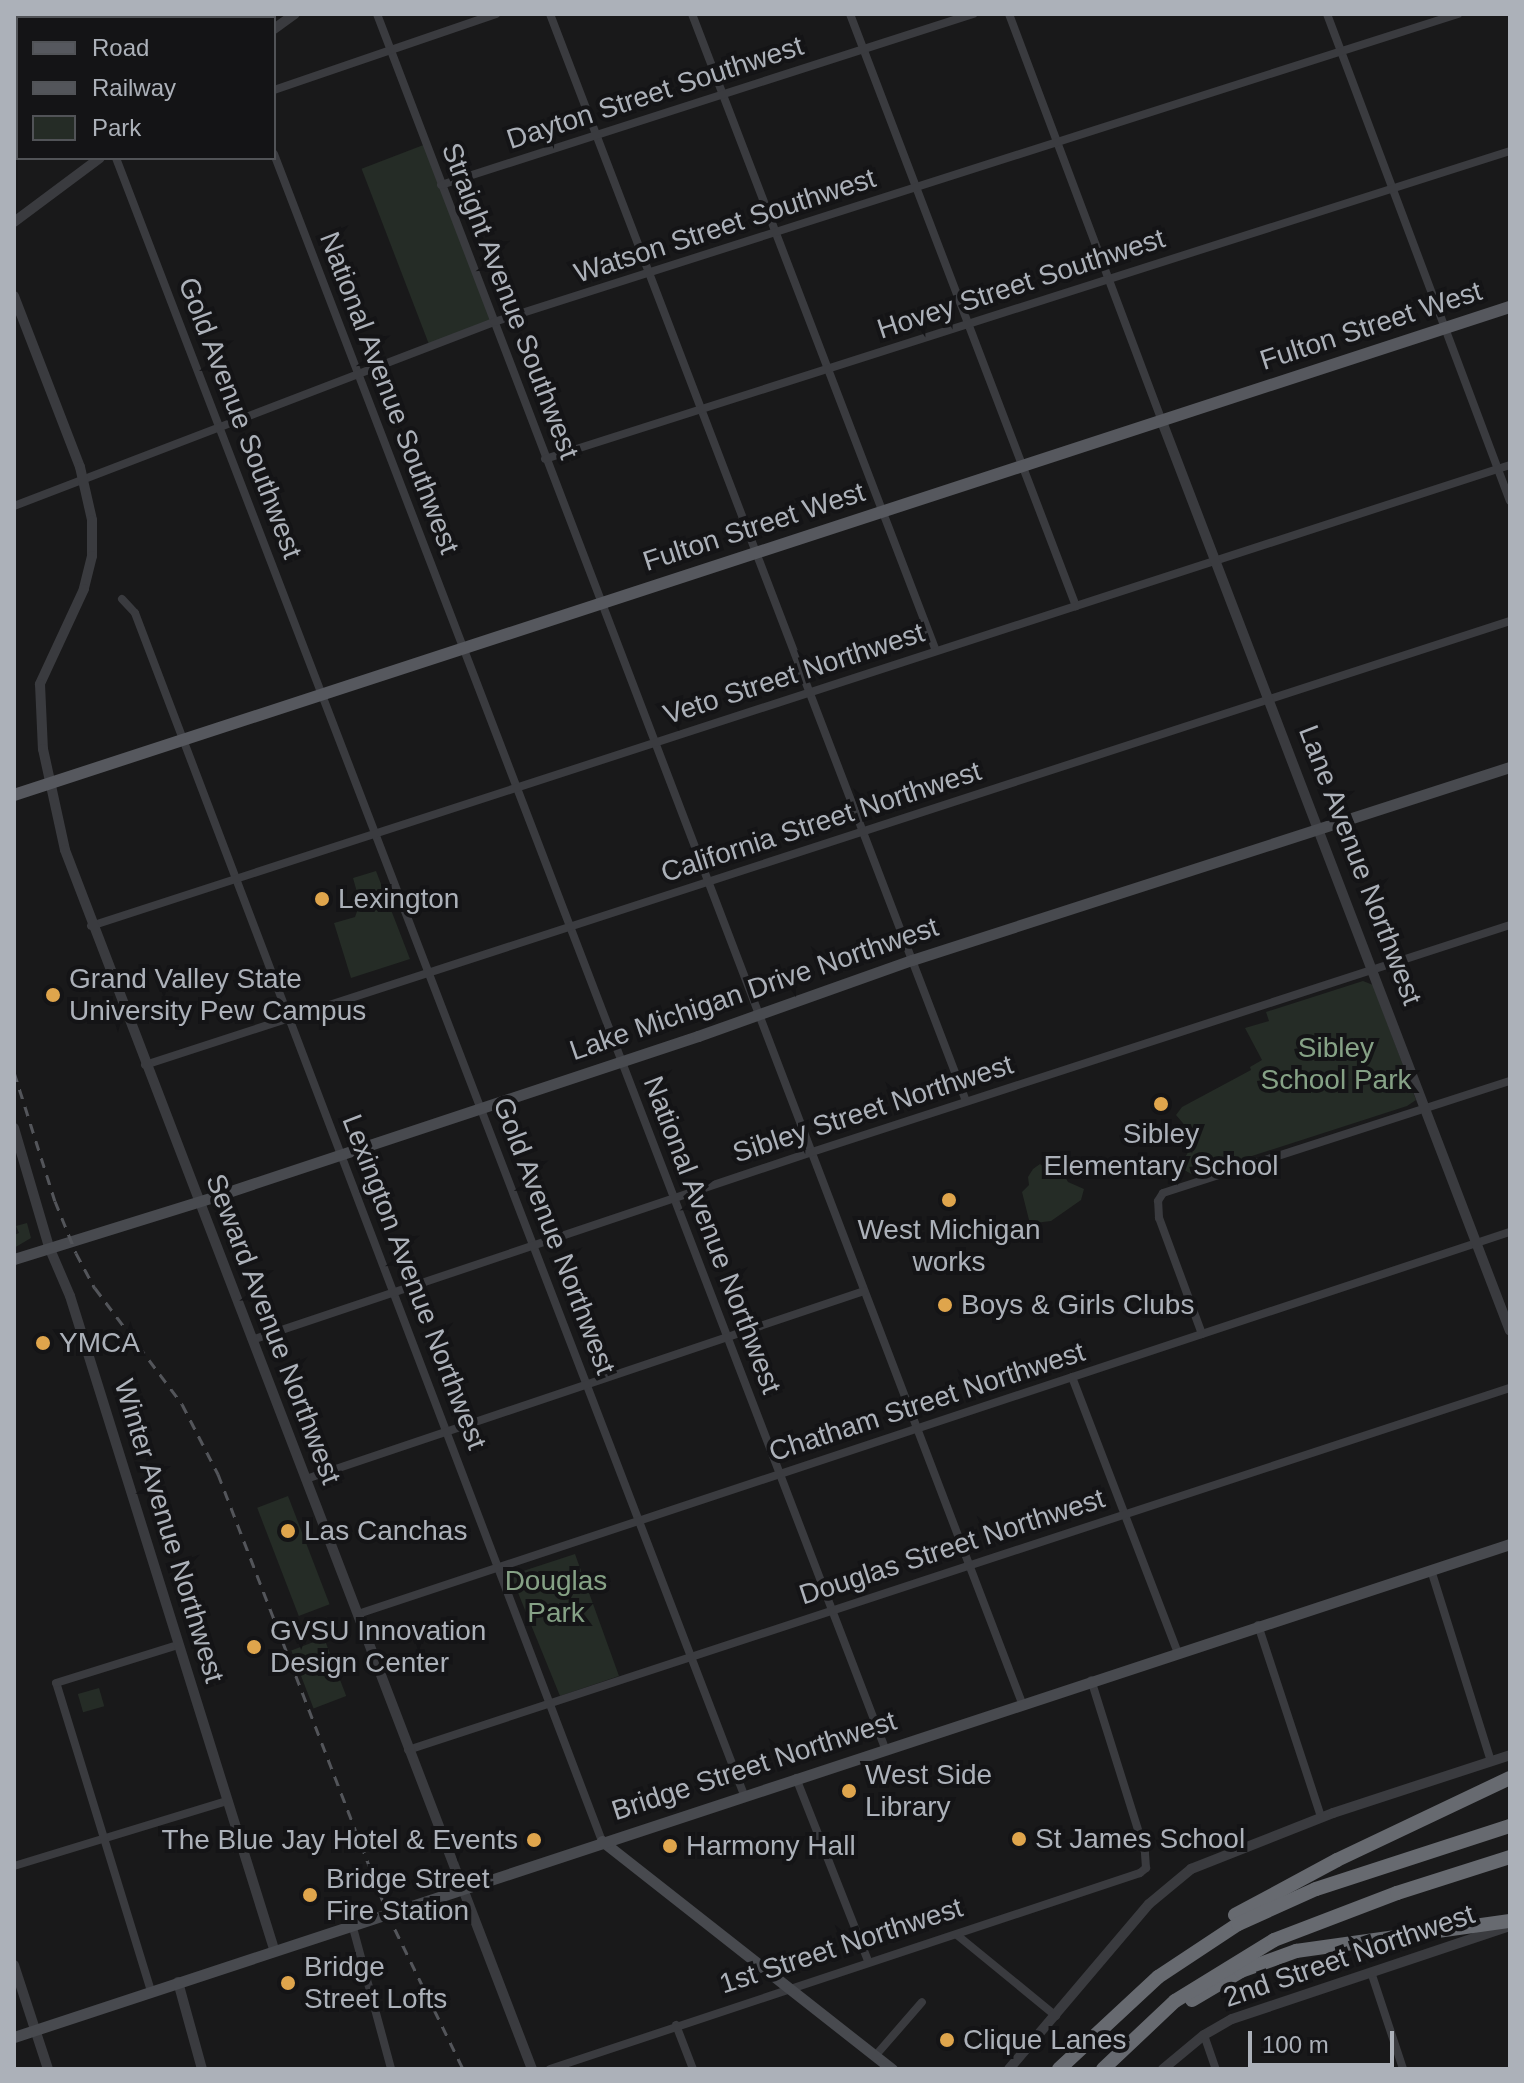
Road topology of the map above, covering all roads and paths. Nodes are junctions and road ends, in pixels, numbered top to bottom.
1 (295, 14) edge
2 (377, 14) edge
3 (496, 14) edge
4 (550, 14) edge
5 (692, 14) edge
6 (850, 14) edge
7 (973, 14) edge
8 (1009, 14) edge
9 (1327, 14) edge
10 (1458, 14) edge
11 (276, 28) edge
12 (391, 47) junction
13 (863, 49) junction
14 (1341, 51) junction
15 (276, 89) edge
16 (723, 94) junction
17 (595, 133) junction
18 (1057, 142) junction
19 (1510, 151) edge
20 (276, 159) edge
21 (97, 160) edge
22 (117, 160) edge
23 (441, 185) junction
24 (916, 187) junction
25 (1393, 189) junction
26 (14, 222) edge
27 (776, 234) junction
28 (648, 273) junction
29 (1110, 279) junction
30 (14, 296) edge
31 (1510, 307) edge
32 (494, 322) junction
33 (969, 324) junction
34 (1445, 327) junction
35 (828, 369) junction
36 (357, 374) junction
37 (702, 409) junction
38 (1161, 419) junction
39 (219, 425) junction
40 (545, 459) junction
41 (1023, 463) junction
42 (1510, 465) edge
43 (1497, 469) junction
44 (85, 479) junction
45 (1510, 501) edge
46 (14, 506) edge
47 (883, 510) junction
48 (756, 553) junction
49 (1217, 560) junction
50 (122, 599) dead end
51 (601, 604) junction
52 (1076, 606) junction
53 (1510, 621) edge
54 (463, 648) junction
55 (936, 651) junction
56 (809, 692) junction
57 (323, 693) junction
58 (1270, 699) junction
59 (182, 740) junction
60 (654, 743) junction
61 (1510, 767) edge
62 (48, 783) junction
63 (515, 788) junction
64 (14, 795) edge
65 (1320, 830) junction
66 (862, 832) junction
67 (376, 833) junction
68 (236, 879) junction
69 (708, 882) junction
70 (1510, 925) edge
71 (91, 926) junction
72 (568, 927) junction
73 (912, 960) junction
74 (1374, 969) junction
75 (429, 972) junction
76 (759, 1014) junction
77 (290, 1018) junction
78 (620, 1061) junction
79 (145, 1065) junction
80 (1510, 1081) edge
81 (966, 1101) junction
82 (1427, 1106) junction
83 (480, 1107) junction
84 (14, 1128) edge
85 (812, 1152) junction
86 (341, 1153) junction
87 (673, 1199) junction
88 (199, 1202) junction
89 (1510, 1232) edge
90 (1477, 1243) junction
91 (534, 1245) junction
92 (49, 1247) junction
93 (14, 1259) edge
94 (394, 1291) junction
95 (864, 1291) junction
96 (1510, 1331) edge
97 (1202, 1334) junction
98 (728, 1338) junction
99 (252, 1340) junction
100 (1072, 1377) junction
101 (588, 1385) junction
102 (1510, 1388) edge
103 (917, 1429) junction
104 (449, 1432) junction
105 (781, 1474) junction
106 (306, 1479) junction
107 (1124, 1514) junction
108 (641, 1520) junction
109 (1510, 1544) edge
110 (969, 1564) junction
111 (500, 1567) junction
112 (1431, 1570) junction
113 (832, 1609) junction
114 (358, 1614) junction
115 (1258, 1624) junction
116 (178, 1645) junction
117 (1177, 1651) junction
118 (691, 1655) junction
119 (1091, 1680) junction
120 (551, 1701) junction
121 (1022, 1703) junction
122 (885, 1748) junction
123 (408, 1750) junction
124 (1510, 1755) edge
125 (1491, 1762) junction
126 (796, 1778) junction
127 (1510, 1778) edge
128 (744, 1795) junction
129 (227, 1801) junction
130 (1321, 1817) junction
131 (1510, 1826) edge
132 (106, 1839) junction
133 (602, 1841) junction
134 (1510, 1857) edge
135 (14, 1866) edge
136 (461, 1889) junction
137 (1510, 1923) edge
138 (352, 1924) junction
139 (957, 1935) junction
140 (274, 1949) junction
141 (868, 1961) junction
142 (14, 1965) edge
143 (1371, 1972) junction
144 (178, 1982) junction
145 (791, 1986) junction
146 (151, 1991) junction
147 (922, 2002) dead end
148 (1115, 2013) junction
149 (1056, 2016) junction
150 (676, 2025) junction
151 (35, 2030) junction
152 (1141, 2031) junction
153 (1204, 2035) junction
154 (14, 2037) edge
155 (876, 2055) junction
156 (48, 2069) edge
157 (202, 2069) edge
158 (391, 2069) edge
159 (532, 2069) edge
160 (550, 2069) edge
161 (693, 2069) edge
162 (892, 2069) edge
163 (1009, 2069) edge
164 (1059, 2069) edge
165 (1103, 2069) edge
166 (1163, 2069) edge
167 (1216, 2069) edge
168 (1403, 2069) edge

1 - 11 street
2 - 12 street, Straight Avenue Southwest
3 - 12 street
4 - 17 street
5 - 16 street
6 - 13 street
7 - 13 street, Dayton Street Southwest
8 - 18 street
9 - 14 street
10 - 14 street, Watson Street Southwest
12 - 15 street
12 - 23 street, Straight Avenue Southwest
13 - 16 street, Dayton Street Southwest
13 - 24 street
14 - 18 street, Watson Street Southwest
14 - 25 street
16 - 17 street, Dayton Street Southwest
16 - 27 street
17 - 23 street, Dayton Street Southwest
17 - 28 street
18 - 24 street, Watson Street Southwest
18 - 29 street
19 - 25 street, Hovey Street Southwest
20 - 36 street, National Avenue Southwest
21 - 26 street
22 - 39 street, Gold Avenue Southwest
23 - 32 street, Straight Avenue Southwest
24 - 27 street, Watson Street Southwest
24 - 33 street
25 - 29 street, Hovey Street Southwest
25 - 34 street
27 - 28 street, Watson Street Southwest
27 - 35 street
28 - 32 street, Watson Street Southwest
28 - 37 street
29 - 33 street, Hovey Street Southwest
29 - 38 street
30 - 44 street, Seward Avenue Northwest
31 - 34 main road, Fulton Street West
32 - 36 street, Watson Street Southwest
32 - 40 street, Straight Avenue Southwest
33 - 35 street, Hovey Street Southwest
33 - 41 street
34 - 38 main road, Fulton Street West
34 - 43 street
35 - 37 street, Hovey Street Southwest
35 - 47 street
36 - 39 street, Watson Street Southwest
36 - 54 street, National Avenue Southwest
37 - 40 street, Hovey Street Southwest
37 - 48 street
38 - 41 main road, Fulton Street West
38 - 49 street, Lane Avenue Northwest
39 - 44 street, Watson Street Southwest
39 - 57 street, Gold Avenue Southwest
40 - 51 street, Straight Avenue Southwest
41 - 47 main road, Fulton Street West
41 - 52 street
42 - 43 street, Veto Street Northwest
43 - 45 street
43 - 49 street, Veto Street Northwest
44 - 46 street, Watson Street Southwest
44 - 62 street, Seward Avenue Northwest
47 - 48 main road, Fulton Street West
47 - 55 street
48 - 51 main road, Fulton Street West
48 - 56 street
49 - 52 street, Veto Street Northwest
49 - 58 street, Lane Avenue Northwest
50 - 59 street, Lexington Avenue Northwest
51 - 54 main road, Fulton Street West
51 - 60 street, Straight Avenue Southwest
52 - 55 street, Veto Street Northwest
53 - 58 street, California Street Northwest
54 - 57 main road, Fulton Street West
54 - 63 street, National Avenue Northwest
55 - 56 street, Veto Street Northwest
56 - 60 street, Veto Street Northwest
56 - 66 street
57 - 59 main road, Fulton Street West
57 - 67 street, Gold Avenue Northwest
58 - 65 street, Lane Avenue Northwest
58 - 66 street, California Street Northwest
59 - 62 main road, Fulton Street West
59 - 68 street, Lexington Avenue Northwest
60 - 63 street, Veto Street Northwest
60 - 69 street, Straight Avenue Southwest
61 - 65 main road, Lake Michigan Drive Northwest
62 - 64 main road, Fulton Street West
62 - 71 street, Seward Avenue Northwest
63 - 67 street, Veto Street Northwest
63 - 72 street, National Avenue Northwest
65 - 73 main road, Lake Michigan Drive Northwest
65 - 74 street, Lane Avenue Northwest
66 - 69 street, California Street Northwest
66 - 73 street
67 - 68 street, Veto Street Northwest
67 - 75 street, Gold Avenue Northwest
68 - 71 street, Veto Street Northwest
68 - 77 street, Lexington Avenue Northwest
69 - 72 street, California Street Northwest
69 - 76 street, Straight Avenue Southwest
70 - 74 street, Sibley Street Northwest
71 - 79 street, Seward Avenue Northwest
72 - 75 street, California Street Northwest
72 - 78 street, National Avenue Northwest
73 - 76 main road, Lake Michigan Drive Northwest
73 - 81 street
74 - 81 street, Sibley Street Northwest
74 - 82 street, Lane Avenue Northwest
75 - 77 street, California Street Northwest
75 - 83 street, Gold Avenue Northwest
76 - 78 main road, Lake Michigan Drive Northwest
76 - 85 street, Straight Avenue Southwest
77 - 79 street, California Street Northwest
77 - 86 street, Lexington Avenue Northwest
78 - 83 main road, Lake Michigan Drive Northwest
78 - 87 street, National Avenue Northwest
79 - 88 street, Seward Avenue Northwest
80 - 82 street
81 - 85 street, Sibley Street Northwest
82 - 90 street, Lane Avenue Northwest
82 - 97 street
83 - 86 main road, Lake Michigan Drive Northwest
83 - 91 street, Gold Avenue Northwest
84 - 92 street, Winter Avenue Northwest
85 - 87 street, Sibley Street Northwest
85 - 95 street, Straight Avenue Southwest
86 - 88 main road, Lake Michigan Drive Northwest
86 - 94 street, Lexington Avenue Northwest
87 - 91 street, Sibley Street Northwest
87 - 98 street, National Avenue Northwest
88 - 92 main road, Lake Michigan Drive Northwest
88 - 99 street, Seward Avenue Northwest
89 - 90 street, Chatham Street Northwest
90 - 96 street, Lane Avenue Northwest
90 - 97 street, Chatham Street Northwest
91 - 94 street, Sibley Street Northwest
91 - 101 street, Gold Avenue Northwest
92 - 93 main road, Lake Michigan Drive Northwest
92 - 116 street, Winter Avenue Northwest
94 - 99 street, Sibley Street Northwest
94 - 104 street, Lexington Avenue Northwest
95 - 98 street
95 - 103 street, Straight Avenue Southwest
97 - 100 street, Chatham Street Northwest
98 - 101 street
98 - 105 street, National Avenue Northwest
99 - 106 street, Seward Avenue Northwest
100 - 103 street, Chatham Street Northwest
100 - 107 street
101 - 104 street
101 - 108 street, Gold Avenue Northwest
102 - 107 street, Douglas Street Northwest
103 - 105 street, Chatham Street Northwest
103 - 110 street, Straight Avenue Southwest
104 - 106 street
104 - 111 street, Lexington Avenue Northwest
105 - 108 street, Chatham Street Northwest
105 - 113 street, National Avenue Northwest
106 - 114 street, Seward Avenue Northwest
107 - 110 street, Douglas Street Northwest
107 - 117 street
108 - 111 street, Chatham Street Northwest
108 - 118 street, Gold Avenue Northwest
109 - 112 main road, Bridge Street Northwest
110 - 113 street, Douglas Street Northwest
110 - 121 street, Straight Avenue Southwest
111 - 114 street, Chatham Street Northwest
111 - 120 street, Lexington Avenue Northwest
112 - 115 main road, Bridge Street Northwest
112 - 125 street
113 - 118 street, Douglas Street Northwest
113 - 122 street, National Avenue Northwest
114 - 123 street, Seward Avenue Northwest
115 - 117 main road, Bridge Street Northwest
115 - 130 street
116 - 129 street, Winter Avenue Northwest
116 - 132 street
117 - 119 main road, Bridge Street Northwest
118 - 120 street, Douglas Street Northwest
118 - 128 street, Gold Avenue Northwest
119 - 121 main road, Bridge Street Northwest
119 - 139 street, 1st Street Northwest
120 - 123 street, Douglas Street Northwest
120 - 133 street, Lexington Avenue Northwest
121 - 122 main road, Bridge Street Northwest
122 - 126 main road, Bridge Street Northwest
123 - 136 street, Seward Avenue Northwest
124 - 125 street
125 - 130 street
126 - 128 main road, Bridge Street Northwest
126 - 141 street
127 - 148 highway
128 - 133 main road, Bridge Street Northwest
129 - 132 street
129 - 140 street, Winter Avenue Northwest
130 - 149 street
131 - 148 highway
132 - 135 street
132 - 146 street
133 - 136 main road, Bridge Street Northwest
133 - 145 main road
134 - 152 highway
136 - 138 main road, Bridge Street Northwest
136 - 159 street, Seward Avenue Northwest
137 - 143 street, 2nd Street Northwest
137 - 152 highway
138 - 140 main road, Bridge Street Northwest
138 - 158 street
139 - 141 street, 1st Street Northwest
139 - 149 street
140 - 144 main road, Bridge Street Northwest
141 - 145 street, 1st Street Northwest
142 - 151 street
143 - 153 street, 2nd Street Northwest
143 - 168 street
144 - 146 main road, Bridge Street Northwest
144 - 157 street
145 - 150 street, 1st Street Northwest
145 - 155 main road
146 - 151 main road, Bridge Street Northwest
147 - 155 street
148 - 164 highway
149 - 163 street
150 - 160 street, 1st Street Northwest
150 - 161 street
151 - 154 main road, Bridge Street Northwest
151 - 156 street
152 - 165 highway
153 - 166 street, 2nd Street Northwest
153 - 167 street
155 - 162 main road

